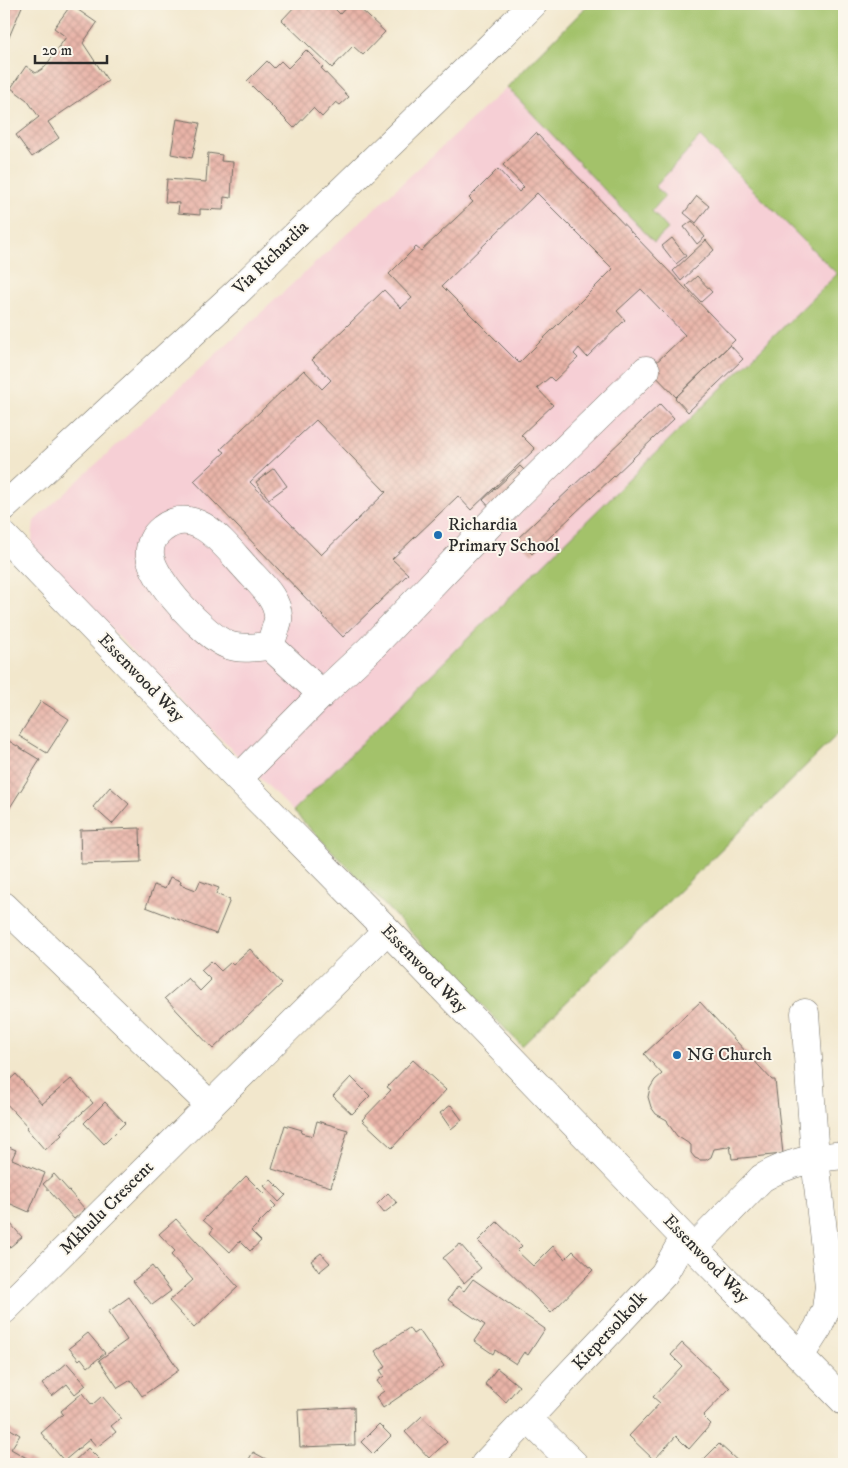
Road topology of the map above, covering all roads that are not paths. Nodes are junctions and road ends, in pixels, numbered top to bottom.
1 (533, 4) edge
2 (646, 370) dead end
3 (4, 507) edge
4 (4, 536) edge
5 (270, 646) junction
6 (322, 694) junction
7 (238, 780) junction
8 (4, 906) edge
9 (387, 930) junction
10 (805, 1013) dead end
11 (210, 1106) junction
12 (844, 1155) edge
13 (815, 1158) junction
14 (689, 1243) junction
15 (4, 1310) edge
16 (800, 1356) junction
17 (844, 1401) edge
18 (528, 1418) junction
19 (485, 1464) edge
20 (574, 1464) edge

1 - 3 street, Via Richardia
2 - 6 street
4 - 7 street, Essenwood Way
5 - 5 street
5 - 6 street
6 - 7 street
7 - 9 street, Essenwood Way
8 - 11 street
9 - 11 street, Mkhulu Crescent
9 - 14 street, Essenwood Way
10 - 13 street
11 - 15 street, Mkhulu Crescent
12 - 13 street, Kiepersolkolk
13 - 14 street, Kiepersolkolk
13 - 16 street
14 - 16 street, Essenwood Way
14 - 18 street, Kiepersolkolk
16 - 17 street, Essenwood Way
18 - 19 street, Kiepersolkolk
18 - 20 street

